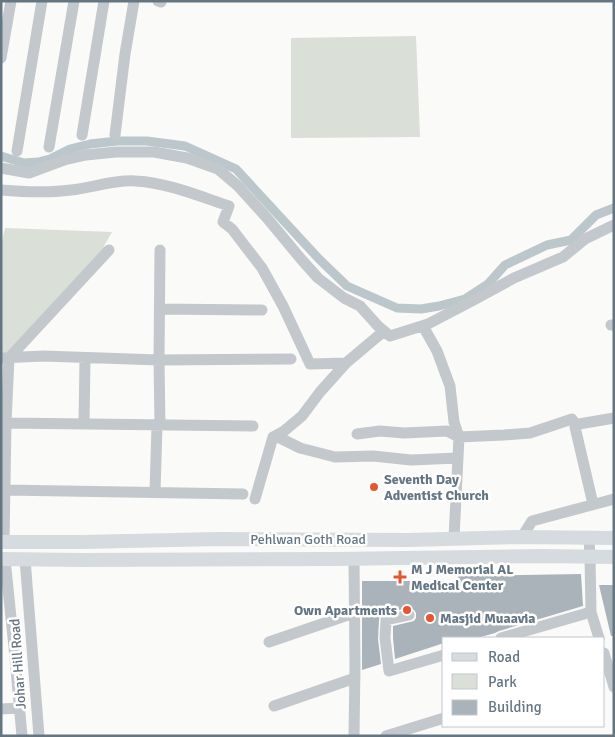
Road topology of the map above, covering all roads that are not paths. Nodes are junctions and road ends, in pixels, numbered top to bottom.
1 (11, 1) edge
2 (42, 1) edge
3 (74, 1) edge
4 (104, 1) edge
5 (134, 1) edge
6 (1, 58) edge
7 (82, 135) dead end
8 (114, 135) dead end
9 (49, 147) dead end
10 (17, 151) dead end
11 (1, 168) edge
12 (1, 190) edge
13 (614, 225) edge
14 (109, 250) dead end
15 (160, 250) dead end
16 (160, 308) junction
17 (262, 310) dead end
18 (423, 326) junction
19 (384, 331) junction
20 (5, 358) edge
21 (85, 358) junction
22 (291, 359) dead end
23 (159, 360) junction
24 (346, 363) junction
25 (614, 418) edge
26 (6, 423) junction
27 (84, 424) junction
28 (158, 425) junction
29 (253, 426) dead end
30 (576, 426) junction
31 (357, 434) dead end
32 (276, 436) junction
33 (459, 437) junction
34 (458, 458) junction
35 (5, 490) junction
36 (155, 492) junction
37 (243, 494) dead end
38 (255, 499) dead end
39 (614, 499) edge
40 (593, 504) junction
41 (522, 537) junction
42 (454, 538) junction
43 (474, 538) junction
44 (589, 538) junction
45 (614, 538) edge
46 (370, 540) junction
47 (3, 542) edge
48 (82, 542) junction
49 (474, 557) junction
50 (590, 557) junction
51 (614, 557) edge
52 (3, 559) edge
53 (25, 559) junction
54 (354, 559) junction
55 (369, 559) junction
56 (81, 560) junction
57 (591, 612) junction
58 (354, 613) junction
59 (409, 615) dead end
60 (504, 637) edge
61 (599, 637) edge
62 (269, 642) dead end
63 (442, 656) edge
64 (606, 671) edge
65 (354, 678) junction
66 (614, 687) edge
67 (274, 706) dead end
68 (19, 708) junction
69 (1, 709) edge
70 (442, 719) edge
71 (22, 736) edge
72 (38, 736) edge
73 (354, 736) edge
74 (386, 736) edge

1 - 6 street
2 - 10 street
3 - 9 street
4 - 7 street
5 - 8 street
11 - 19 street
12 - 24 street
13 - 18 street
14 - 20 street
15 - 16 street
16 - 17 street
16 - 23 street
18 - 19 street
18 - 33 street
19 - 24 street
20 - 21 street
20 - 26 street
21 - 23 street
21 - 27 street
22 - 23 street
23 - 28 street
24 - 32 street
25 - 30 street
26 - 27 street
26 - 35 street
27 - 28 street
28 - 29 street
28 - 36 street
30 - 33 street
30 - 40 street
31 - 33 street
32 - 34 street
32 - 38 street
33 - 34 street
34 - 42 street
35 - 36 street
35 - 47 street
36 - 37 street
39 - 40 street
40 - 41 street
41 - 43 main road, Pehlwan Goth Road
41 - 44 main road, Pehlwan Goth Road
42 - 43 main road, Pehlwan Goth Road
42 - 46 main road, Pehlwan Goth Road
43 - 49 main road
44 - 45 main road, Pehlwan Goth Road
44 - 50 street
46 - 48 main road, Pehlwan Goth Road
46 - 55 main road
47 - 48 main road, Pehlwan Goth Road
48 - 56 main road
49 - 50 main road, Pehlwan Goth Road
49 - 55 main road, Pehlwan Goth Road
50 - 51 main road, Pehlwan Goth Road
50 - 57 street
52 - 53 main road, Pehlwan Goth Road
52 - 68 street
53 - 56 main road, Pehlwan Goth Road
53 - 72 street, Johar Hill Road
54 - 55 main road, Pehlwan Goth Road
54 - 56 main road, Pehlwan Goth Road
54 - 58 street
57 - 60 street
57 - 61 street
58 - 62 street
58 - 65 street
59 - 63 street
64 - 66 street
65 - 67 street
65 - 73 street
68 - 69 street
68 - 71 street
70 - 74 street

